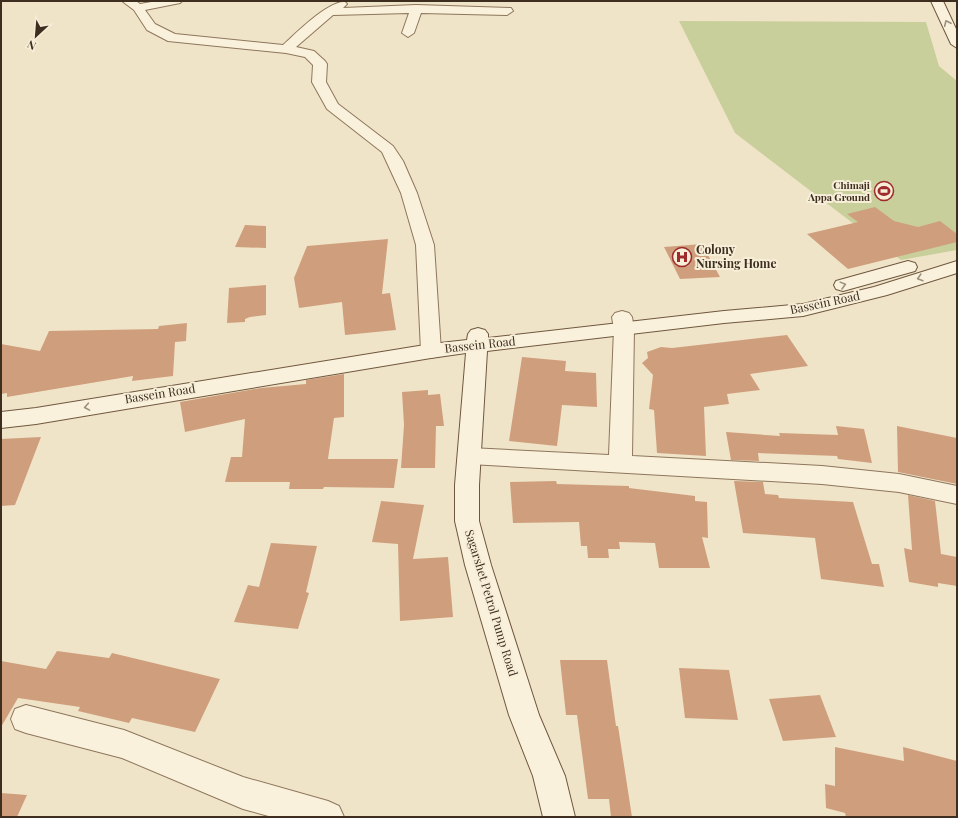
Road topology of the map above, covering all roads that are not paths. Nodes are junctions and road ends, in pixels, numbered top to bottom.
1 (176, 1) edge
2 (345, 1) edge
3 (937, 1) edge
4 (949, 1) edge
5 (133, 5) edge
6 (416, 8) junction
7 (507, 11) dead end
8 (330, 12) junction
9 (957, 20) edge
10 (408, 33) dead end
11 (957, 44) edge
12 (286, 49) junction
13 (957, 257) edge
14 (957, 267) edge
15 (623, 323) junction
16 (478, 340) junction
17 (431, 345) junction
18 (1, 406) edge
19 (1, 420) edge
20 (470, 456) junction
21 (620, 464) junction
22 (957, 495) edge
23 (26, 719) dead end
24 (328, 817) edge
25 (559, 817) edge

1 - 5 street
2 - 8 street
11 -> 3 street
4 - 9 street
5 - 12 street
6 - 7 street
6 - 8 street
6 - 10 street
8 - 12 street
12 - 17 street
15 -> 13 street, Bassein Road
14 -> 15 street, Bassein Road
15 - 16 street, Bassein Road
15 - 21 street
16 - 17 street, Bassein Road
16 - 20 street, Sagarshet Petrol Pump Road
17 - 18 street, Bassein Road
17 -> 19 street, Bassein Road
20 - 21 street
20 - 25 street, Sagarshet Petrol Pump Road
21 - 22 street
23 - 24 street

